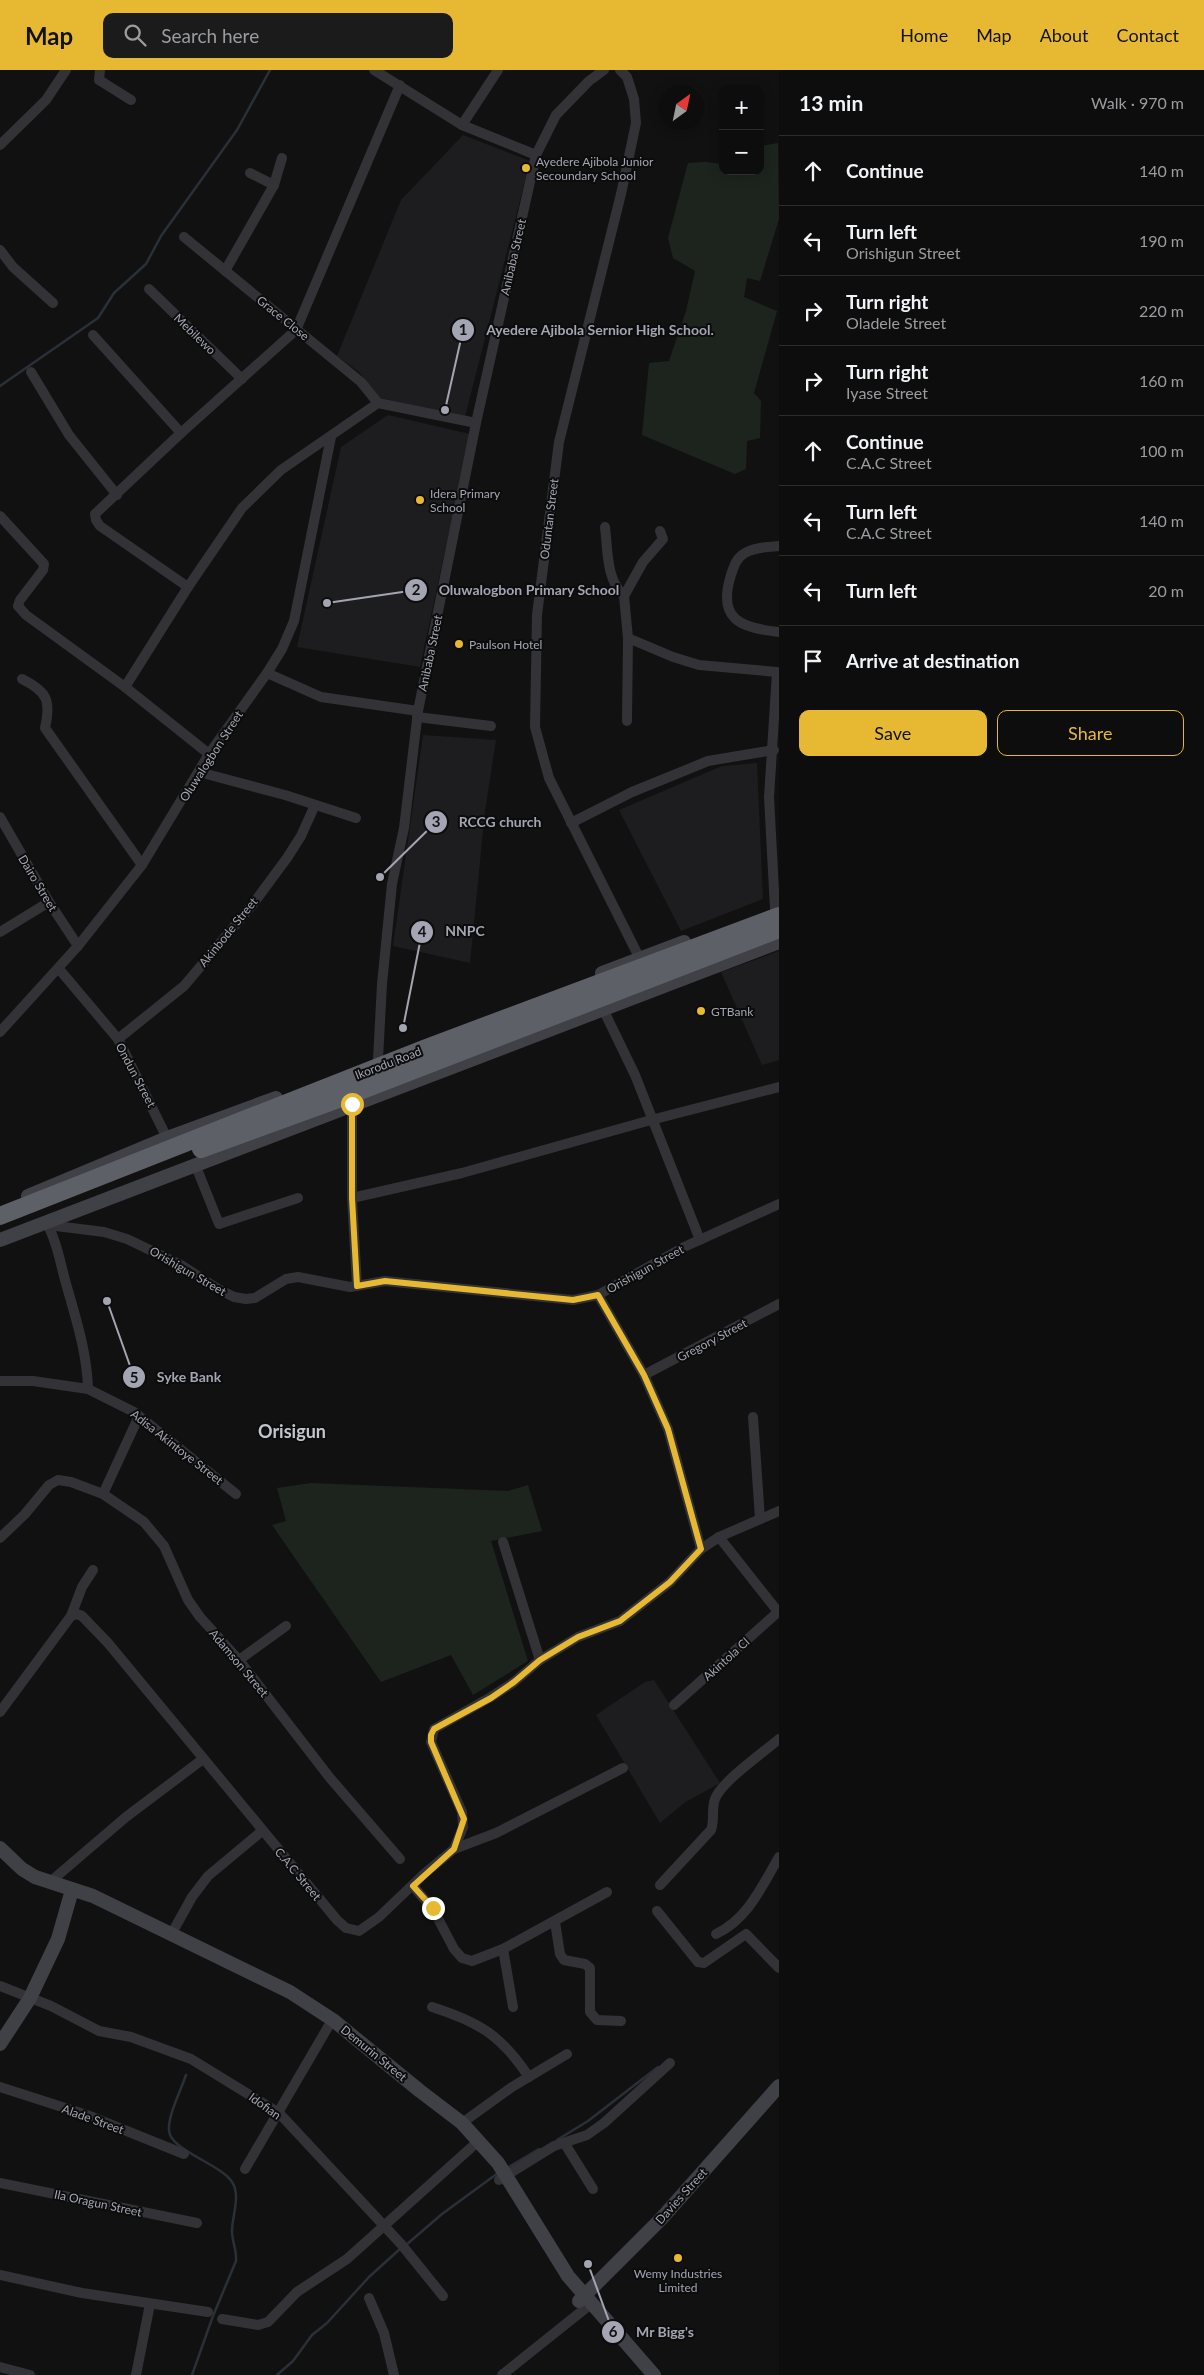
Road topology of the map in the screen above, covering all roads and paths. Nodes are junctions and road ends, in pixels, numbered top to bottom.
1 (66, 70) edge
2 (100, 70) edge
3 (374, 70) edge
4 (498, 70) edge
5 (604, 70) edge
6 (620, 70) edge
7 (400, 85) junction
8 (131, 100) dead end
9 (462, 126) junction
10 (0, 145) edge
11 (536, 155) junction
12 (282, 158) dead end
13 (250, 173) dead end
14 (274, 186) junction
15 (184, 237) dead end
16 (0, 250) edge
17 (225, 271) junction
18 (149, 289) dead end
19 (53, 303) dead end
20 (296, 330) junction
21 (93, 335) dead end
22 (31, 372) dead end
23 (242, 379) junction
24 (378, 403) junction
25 (476, 423) junction
26 (181, 433) junction
27 (331, 437) junction
28 (117, 495) junction
29 (0, 516) edge
30 (605, 527) dead end
31 (660, 531) dead end
32 (779, 546) edge
33 (188, 587) junction
34 (624, 596) junction
35 (779, 632) edge
36 (628, 638) junction
37 (778, 672) edge
38 (267, 673) junction
39 (22, 679) dead end
40 (125, 687) junction
41 (417, 714) junction
42 (627, 721) dead end
43 (490, 726) dead end
44 (774, 750) junction
45 (209, 754) junction
46 (198, 772) junction
47 (315, 805) junction
48 (0, 817) edge
49 (356, 818) dead end
50 (572, 823) junction
51 (142, 865) junction
52 (49, 902) junction
53 (778, 911) edge
54 (779, 929) edge
55 (0, 932) edge
56 (779, 942) edge
57 (78, 946) junction
58 (648, 958) junction
59 (59, 969) junction
60 (604, 1009) junction
61 (0, 1032) edge
62 (118, 1039) junction
63 (378, 1059) junction
64 (779, 1087) edge
65 (352, 1104) junction
66 (651, 1120) junction
67 (167, 1138) junction
68 (195, 1164) junction
69 (298, 1198) dead end
70 (352, 1198) junction
71 (779, 1204) edge
72 (0, 1207) edge
73 (0, 1216) edge
74 (47, 1224) junction
75 (0, 1227) edge
76 (0, 1240) edge
77 (700, 1240) junction
78 (357, 1286) junction
79 (598, 1295) junction
80 (779, 1304) edge
81 (644, 1375) junction
82 (0, 1381) edge
83 (88, 1389) junction
84 (139, 1416) junction
85 (753, 1417) dead end
86 (103, 1494) junction
87 (236, 1494) dead end
88 (779, 1511) edge
89 (760, 1519) junction
90 (719, 1537) junction
91 (0, 1538) edge
92 (502, 1542) dead end
93 (701, 1549) junction
94 (93, 1570) dead end
95 (778, 1613) edge
96 (71, 1616) junction
97 (286, 1626) dead end
98 (239, 1660) junction
99 (540, 1660) junction
100 (2, 1705) edge
101 (674, 1705) dead end
102 (779, 1740) edge
103 (203, 1759) junction
104 (622, 1768) dead end
105 (262, 1831) junction
106 (0, 1848) edge
107 (454, 1849) junction
108 (779, 1857) edge
109 (400, 1859) dead end
110 (0, 1860) edge
111 (50, 1882) junction
112 (660, 1885) dead end
113 (413, 1886) junction
114 (607, 1892) dead end
115 (70, 1897) junction
116 (656, 1911) dead end
117 (555, 1922) junction
118 (172, 1933) junction
119 (716, 1934) dead end
120 (503, 1949) junction
121 (779, 1968) edge
122 (0, 1986) edge
123 (30, 1998) junction
124 (432, 2007) dead end
125 (513, 2007) dead end
126 (621, 2021) dead end
127 (328, 2027) junction
128 (0, 2044) edge
129 (567, 2054) dead end
130 (670, 2063) dead end
131 (529, 2077) junction
132 (779, 2086) edge
133 (0, 2087) edge
134 (279, 2113) junction
135 (462, 2123) junction
136 (565, 2144) junction
137 (474, 2145) junction
138 (184, 2154) dead end
139 (245, 2169) dead end
140 (499, 2173) junction
141 (0, 2183) edge
142 (593, 2189) dead end
143 (197, 2224) dead end
144 (384, 2227) junction
145 (0, 2275) edge
146 (443, 2296) dead end
147 (369, 2298) dead end
148 (586, 2302) junction
149 (150, 2304) junction
150 (208, 2312) dead end
151 (222, 2319) dead end
152 (0, 2367) edge
153 (30, 2375) edge
154 (136, 2375) edge
155 (394, 2375) edge
156 (502, 2375) edge
157 (644, 2375) edge
158 (654, 2375) edge

1 - 10 street
2 - 8 street
3 - 7 street
4 - 9 street
5 - 11 street, Anibaba Street
6 - 50 street, Oduntan Street
7 - 9 street
7 - 20 street
9 - 11 street
11 - 25 street, Anibaba Street
12 - 14 street
13 - 14 street
14 - 17 street
15 - 17 street, Grace Close
16 - 19 street
17 - 20 street, Grace Close
18 - 23 street, Mebilewo
20 - 23 street
20 - 24 street, Grace Close
21 - 26 street
22 - 28 street
23 - 26 street
24 - 25 street
24 - 27 street
25 - 41 street, Anibaba Street
26 - 28 street
27 - 33 street
27 - 38 street, Oluwalogbon Street
28 - 33 street
29 - 40 street
30 - 34 street
31 - 34 street
32 - 35 street
33 - 40 street
34 - 36 street
36 - 37 street
36 - 42 street
37 - 44 street
38 - 41 street
38 - 45 street, Oluwalogbon Street
39 - 51 street
40 - 45 street
41 - 43 street
41 - 63 street, Anibaba Street
44 - 50 street
44 - 53 street
45 - 46 street, Oluwalogbon Street
46 - 47 street
46 - 51 street, Oluwalogbon Street
47 - 49 street
47 - 62 street, Akinbode Street
48 - 52 street, Dairo Street
50 - 58 street, Oduntan Street
51 - 57 street, Oluwalogbon Street
52 - 55 street
52 - 57 street, Dairo Street
53 - 58 highway, Ikorodu Road
54 - 75 highway, Ikorodu Road
56 - 60 street, Ikorodu Road
57 - 59 street, Oluwalogbon Street
58 - 63 street, Ikorodu Road
58 - 73 highway, Ikorodu Road
59 - 61 street, Oluwalogbon Street
59 - 62 street, Ondun Street
60 - 65 street, Ikorodu Road
60 - 66 street
62 - 67 street, Ondun Street
63 - 67 street, Ikorodu Road
64 - 66 street
65 - 68 street, Ikorodu Road
65 - 70 street
66 - 70 street
66 - 77 street
67 - 72 street, Ikorodu Road
68 - 69 street
68 - 74 street, Ikorodu Road
70 - 78 street
71 - 77 street, Orishigun Street
74 - 76 street, Ikorodu Road
74 - 78 street, Orishigun Street
74 - 83 street
77 - 79 street, Orishigun Street
78 - 79 street, Orishigun Street
79 - 81 street
80 - 81 street, Gregory Street
81 - 93 street
82 - 83 street, Adisa Akintoye Street
83 - 84 street, Adisa Akintoye Street
84 - 86 street
84 - 87 street, Adisa Akintoye Street
85 - 89 street
86 - 91 street, Adamson Street
86 - 98 street, Adamson Street
88 - 89 street
89 - 90 street
90 - 93 street
90 - 95 street
92 - 99 street
93 - 99 street
94 - 96 street
95 - 101 street, Akintola Cl
96 - 100 street
96 - 103 street, C.A.C Street
97 - 98 street
98 - 109 street, Adamson Street
99 - 107 street, C.A.C Street
102 - 112 street
103 - 105 street, C.A.C Street
103 - 111 street
104 - 107 street
105 - 113 street, C.A.C Street
105 - 118 street
106 - 111 street, Demurin Street
107 - 113 street, C.A.C Street
108 - 119 street
110 - 115 street, Demurin Street
111 - 118 street, Demurin Street
113 - 120 street
114 - 117 street
115 - 123 street
115 - 127 street, Demurin Street
116 - 121 street
117 - 120 street
117 - 126 street
118 - 135 street, Demurin Street
120 - 125 street
122 - 123 street, Idofian
123 - 128 street
123 - 134 street, Idofian
124 - 131 street
127 - 134 street
127 - 137 street, Demurin Street
129 - 131 street
130 - 136 street
131 - 135 street
132 - 148 street, Davies Street
133 - 138 street, Alade Street
134 - 139 street
134 - 144 street, Idofian
135 - 140 street, Demurin Street
136 - 140 street
136 - 142 street
137 - 140 street, Demurin Street
137 - 144 street
140 - 148 street, Demurin Street
141 - 143 street, Ila Oragun Street
144 - 146 street, Idofian
144 - 151 street
145 - 149 street
147 - 155 street
148 - 156 street
148 - 157 street, Demurin Street
148 - 158 street, Demurin Street
149 - 150 street
149 - 154 street
152 - 153 street

